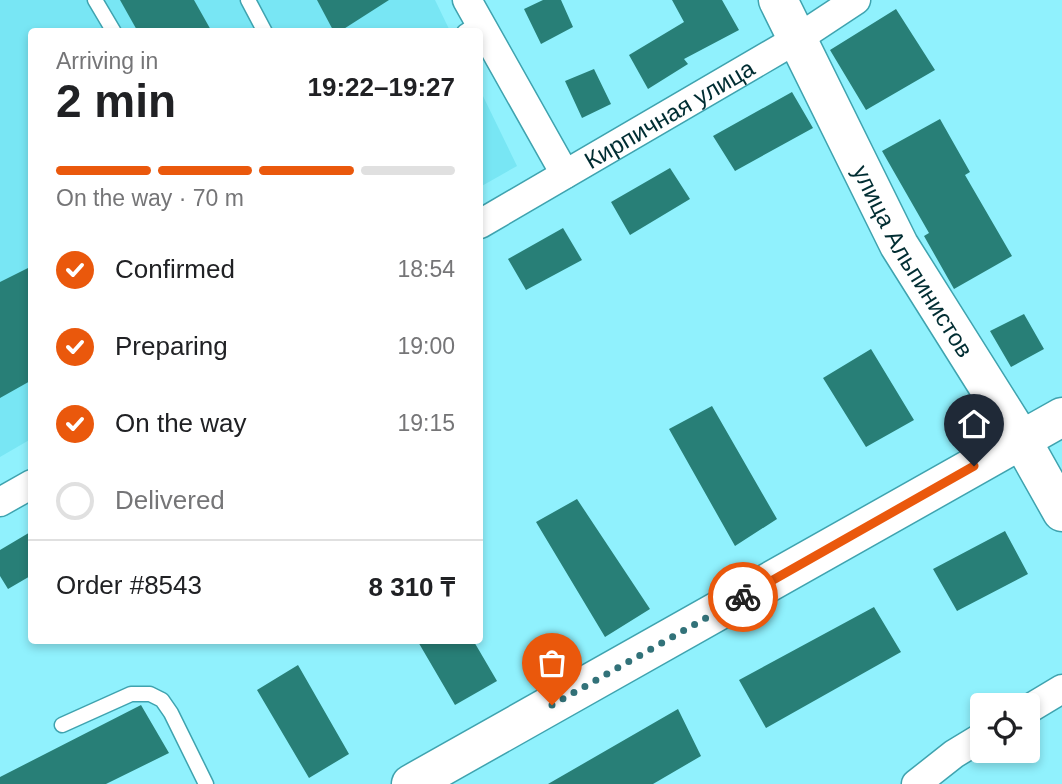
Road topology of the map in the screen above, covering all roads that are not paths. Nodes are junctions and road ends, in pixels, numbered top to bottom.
1 (95, 0) edge
2 (248, 0) edge
3 (779, 0) edge
4 (856, 0) edge
5 (112, 28) edge
6 (263, 28) edge
7 (483, 39) edge
8 (797, 39) junction
9 (565, 174) junction
10 (483, 222) edge
11 (1062, 416) edge
12 (1021, 439) junction
13 (28, 486) edge
14 (0, 502) edge
15 (1062, 512) edge
16 (1062, 689) edge
17 (1040, 702) edge
18 (62, 725) dead end
19 (970, 744) edge
20 (206, 784) edge
21 (411, 784) edge
22 (916, 784) edge

1 - 5 lane
2 - 6 lane
3 - 8 street, улица Альпинистов
4 - 8 street, Кирпичная улица
7 - 9 street
8 - 9 street, Кирпичная улица
8 - 12 street, улица Альпинистов
9 - 10 street, Кирпичная улица
11 - 12 street
12 - 15 street, улица Альпинистов
12 - 21 street
13 - 14 street
16 - 17 street
18 - 20 lane
19 - 22 street

